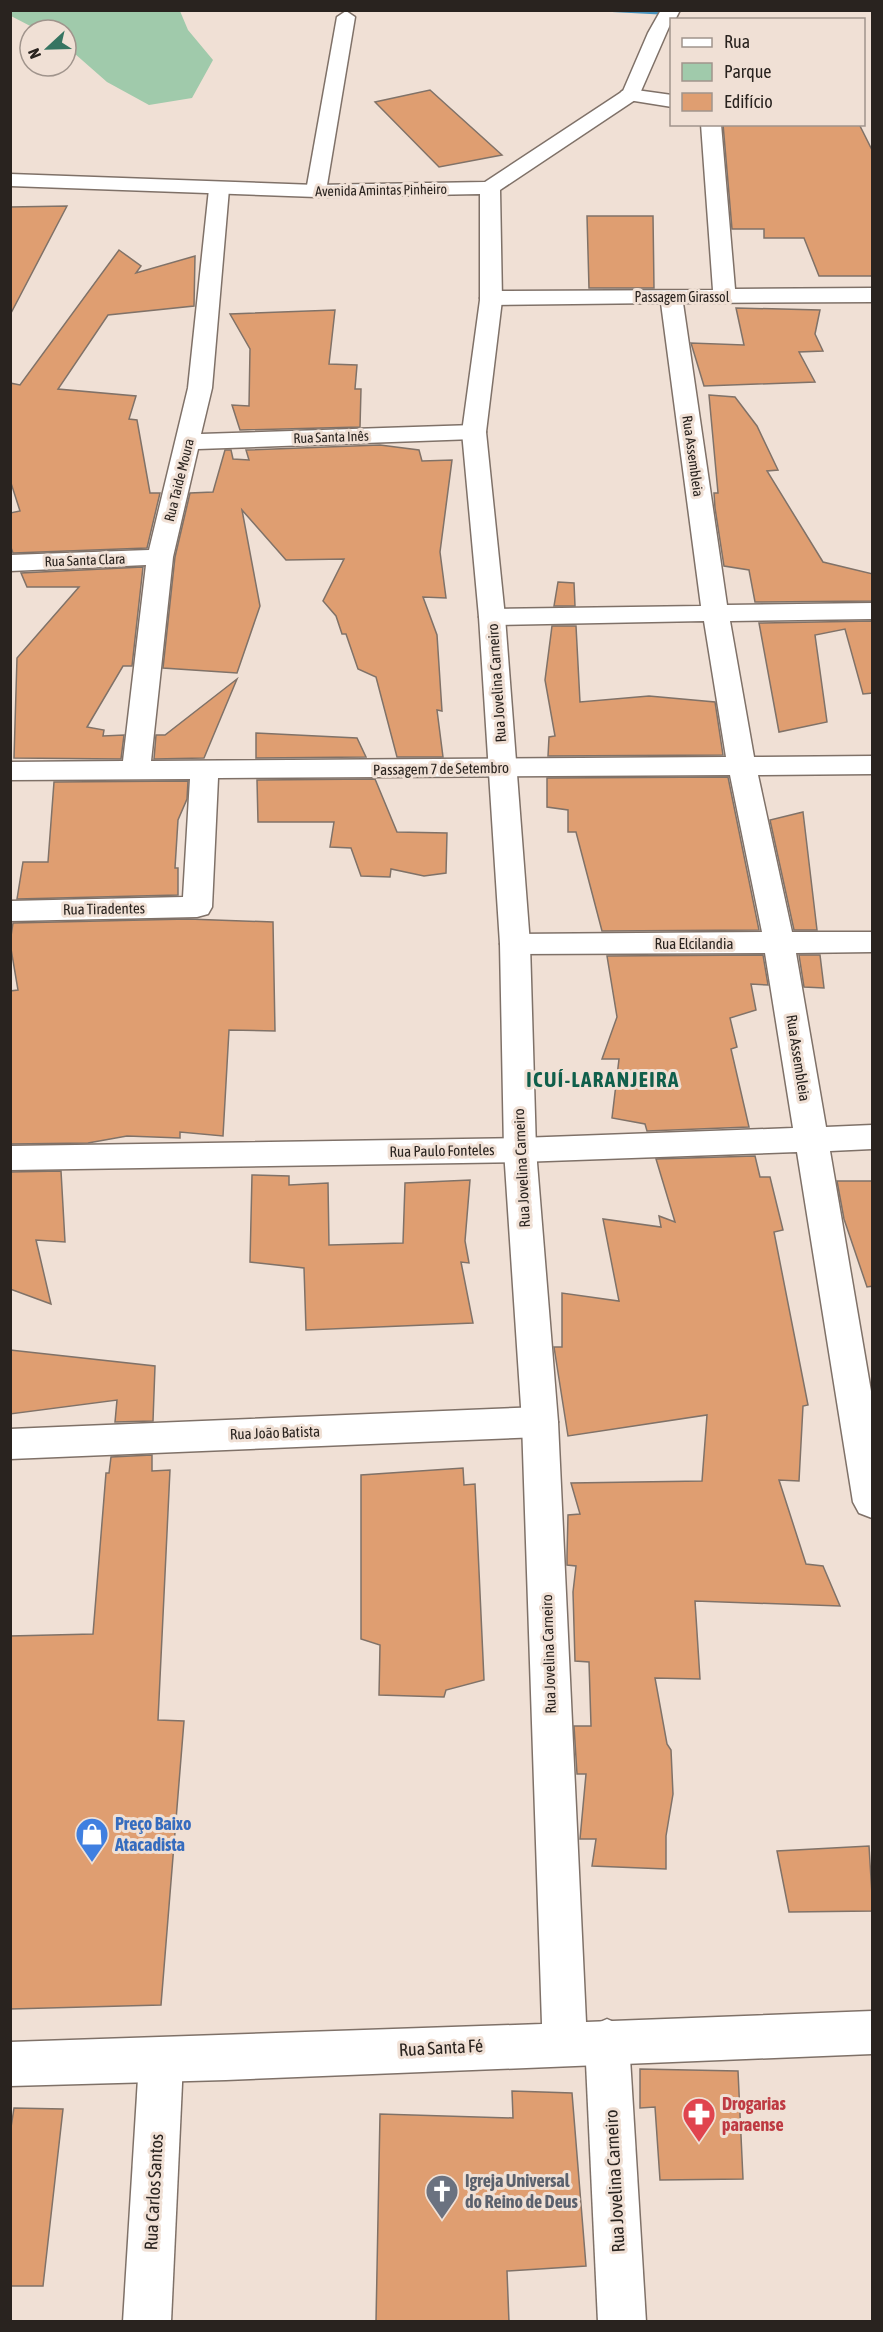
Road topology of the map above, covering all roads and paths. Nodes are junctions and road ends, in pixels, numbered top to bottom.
1 (671, 10) edge
2 (346, 17) dead end
3 (629, 96) junction
4 (670, 101) edge
5 (711, 126) edge
6 (10, 180) edge
7 (490, 188) junction
8 (219, 189) junction
9 (316, 191) junction
10 (873, 295) edge
11 (671, 297) junction
12 (725, 297) junction
13 (491, 298) junction
14 (474, 432) junction
15 (189, 442) junction
16 (159, 557) junction
17 (10, 563) edge
18 (873, 611) edge
19 (716, 615) junction
20 (492, 617) junction
21 (873, 765) edge
22 (742, 767) junction
23 (502, 769) junction
24 (136, 770) junction
25 (10, 771) edge
26 (204, 772) junction
27 (10, 911) edge
28 (873, 942) edge
29 (515, 944) junction
30 (779, 944) junction
31 (873, 1137) edge
32 (812, 1140) junction
33 (520, 1150) junction
34 (10, 1158) edge
35 (540, 1422) junction
36 (10, 1444) edge
37 (873, 1502) edge
38 (873, 2033) edge
39 (586, 2042) junction
40 (161, 2062) junction
41 (10, 2064) edge
42 (147, 2322) edge
43 (622, 2322) edge

1 - 3 street
2 - 9 street
3 - 4 street
3 - 7 street
5 - 12 street
6 - 8 street, Avenida Amintas Pinheiro
7 - 9 street, Avenida Amintas Pinheiro
7 - 13 street, Rua Jovelina Carneiro
8 - 9 street, Avenida Amintas Pinheiro
8 - 15 street, Rua Taide Moura
10 - 12 street, Passagem Girassol
11 - 12 street, Passagem Girassol
11 - 13 street, Passagem Girassol
11 - 19 street, Rua Assembleia
13 - 14 street, Rua Jovelina Carneiro
14 - 15 street, Rua Santa Inês
14 - 20 street, Rua Jovelina Carneiro
15 - 16 street, Rua Taide Moura
16 - 17 street, Rua Santa Clara
16 - 24 street, Rua Taide Moura
18 - 19 street
19 - 20 street
19 - 22 street, Rua Assembleia
20 - 23 street, Rua Jovelina Carneiro
21 - 22 street, Passagem 7 de Setembro
22 - 23 street, Passagem 7 de Setembro
22 - 30 street, Rua Assembleia
23 - 26 street, Passagem 7 de Setembro
23 - 29 street, Rua Jovelina Carneiro
24 - 25 street, Passagem 7 de Setembro
24 - 26 street, Passagem 7 de Setembro
26 - 27 street, Rua Tiradentes
28 - 30 street, Rua Elcilandia
29 - 30 street, Rua Elcilandia
29 - 33 street, Rua Jovelina Carneiro
30 - 32 street, Rua Assembleia
31 - 32 street, Rua Paulo Fonteles
32 - 33 street, Rua Paulo Fonteles
32 - 37 street, Rua Assembleia
33 - 34 street, Rua Paulo Fonteles
33 - 35 street, Rua Jovelina Carneiro
35 - 36 street, Rua João Batista
35 - 39 street, Rua Jovelina Carneiro
38 - 39 street, Rua Santa Fé
39 - 40 street, Rua Santa Fé
39 - 43 street, Rua Jovelina Carneiro
40 - 41 street, Rua Santa Fé
40 - 42 street, Rua Carlos Santos

